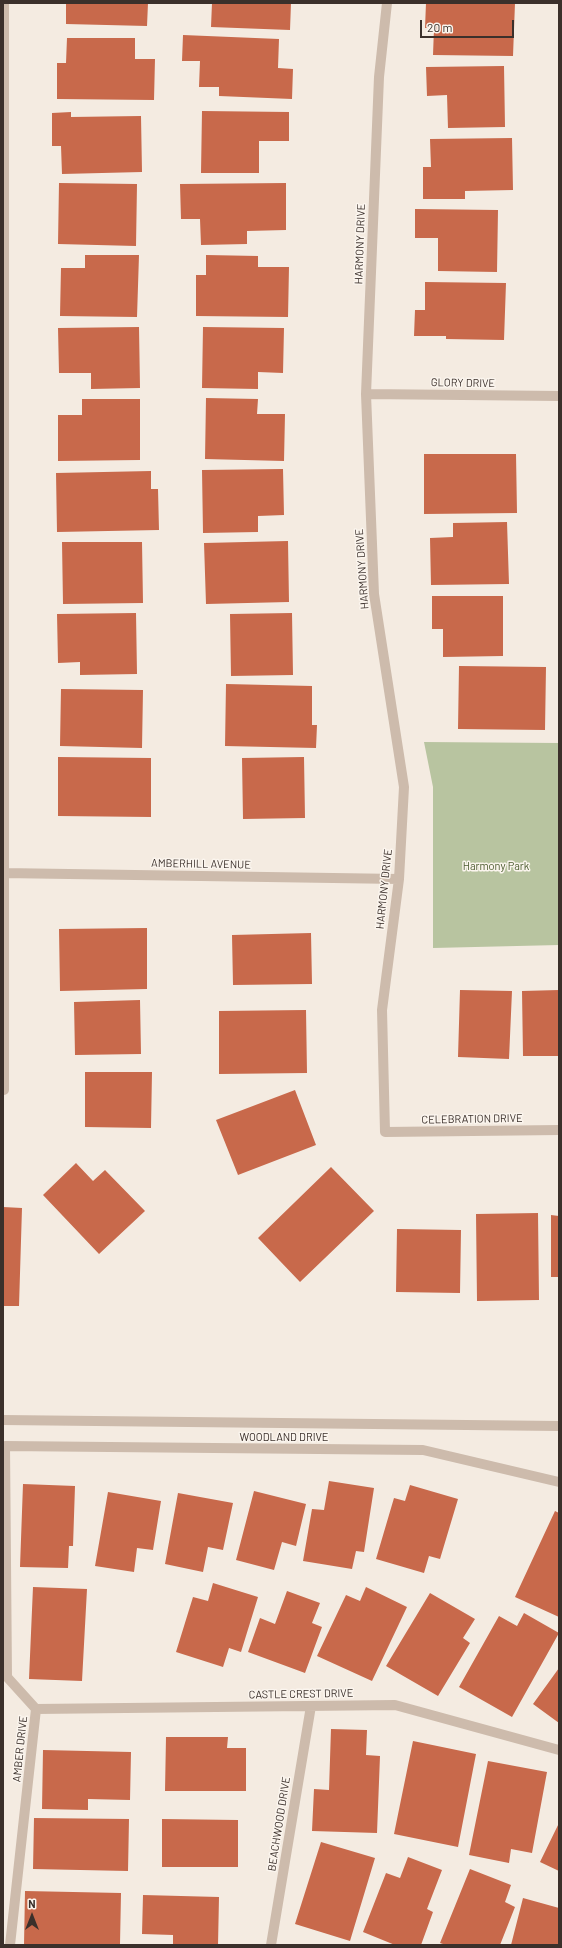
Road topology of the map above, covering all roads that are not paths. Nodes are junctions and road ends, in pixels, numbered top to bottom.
1 (4, 3) edge
2 (387, 3) edge
3 (366, 394) junction
4 (559, 396) edge
5 (3, 873) edge
6 (399, 879) junction
7 (4, 1090) dead end
8 (559, 1130) edge
9 (385, 1132) joint
10 (3, 1420) edge
11 (559, 1426) edge
12 (5, 1446) joint
13 (559, 1482) edge
14 (311, 1706) junction
15 (36, 1709) junction
16 (559, 1750) edge
17 (10, 1945) edge
18 (271, 1945) edge

1 - 5 street
2 - 3 street, HARMONY DRIVE
3 - 4 street, GLORY DRIVE
3 - 6 street, HARMONY DRIVE
5 - 6 street, AMBERHILL AVENUE
5 - 7 street
6 - 9 street, HARMONY DRIVE
8 - 9 street, CELEBRATION DRIVE
10 - 11 street
12 - 13 street, WOODLAND DRIVE
12 - 15 street, AMBER DRIVE
14 - 15 street, CASTLE CREST DRIVE
14 - 16 street, CASTLE CREST DRIVE
14 - 18 street, BEACHWOOD DRIVE
15 - 17 street, AMBER DRIVE

